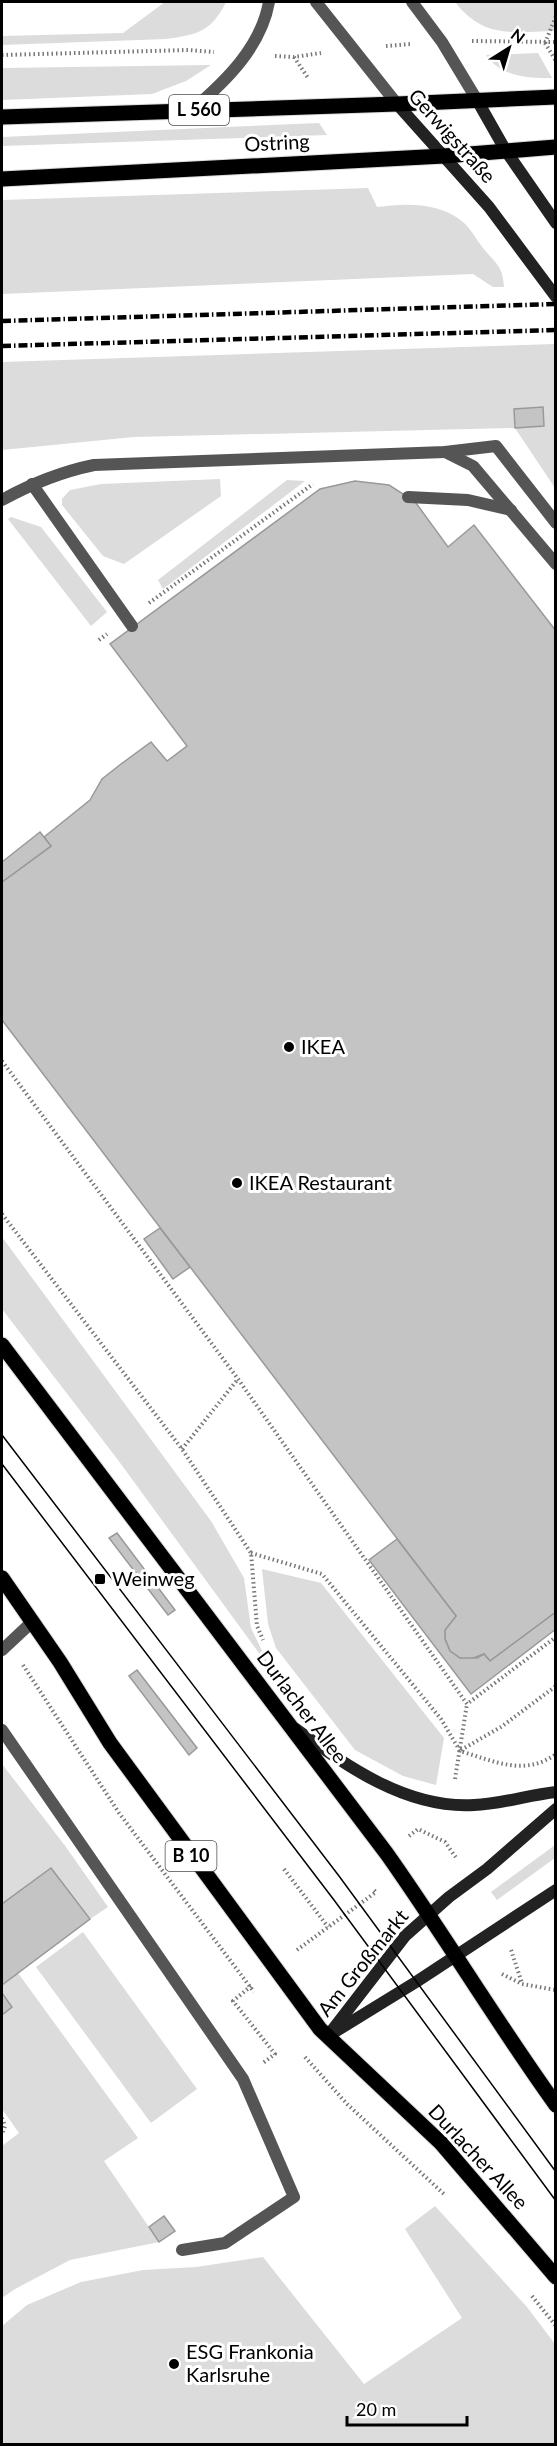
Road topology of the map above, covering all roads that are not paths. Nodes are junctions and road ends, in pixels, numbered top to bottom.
1 (269, 2) edge
2 (316, 2) edge
3 (412, 2) edge
4 (555, 97) edge
5 (477, 100) junction
6 (397, 104) junction
7 (192, 110) junction
8 (2, 117) edge
9 (555, 147) edge
10 (506, 151) junction
11 (444, 156) junction
12 (2, 179) edge
13 (555, 223) edge
14 (555, 297) edge
15 (445, 452) junction
16 (32, 484) junction
17 (408, 497) dead end
18 (2, 500) edge
19 (511, 510) junction
20 (555, 523) edge
21 (555, 564) edge
22 (130, 623) road end
23 (2, 1345) edge
24 (2, 1578) edge
25 (32, 1622) junction
26 (2, 1650) edge
27 (288, 1723) junction
28 (2, 1730) edge
29 (555, 1792) edge
30 (555, 1809) edge
31 (555, 1890) edge
32 (429, 1914) junction
33 (456, 1956) junction
34 (327, 2037) junction
35 (555, 2105) edge
36 (182, 2250) dead end
37 (555, 2277) edge

1 - 7 street
2 - 6 street, Gerwigstraße
3 - 5 street, Gerwigstraße
4 - 5 main road, Ostring / L 560
5 - 6 main road, Ostring / L 560
5 - 10 main road, Gerwigstraße
6 - 7 main road, Ostring / L 560
6 - 11 main road, Gerwigstraße
7 - 8 main road, Ostring / L 560
9 - 10 main road, Ostring
10 - 11 main road, Ostring
10 - 13 main road, Gerwigstraße
11 - 12 main road, Ostring
11 - 14 main road, Gerwigstraße
15 - 16 street
15 - 19 street
15 - 20 street
16 - 18 street
16 - 22 street
17 - 19 street
19 - 21 street
23 - 27 main road, Durlacher Allee
24 - 25 main road, Durlacher Allee / B 10
25 - 26 street
25 - 34 main road, Durlacher Allee / B 10
27 - 29 main road
27 - 32 main road, Durlacher Allee
28 - 36 street
30 - 32 main road, Am Großmarkt
31 - 33 main road, Am Großmarkt
32 - 33 main road, Durlacher Allee
32 - 34 main road, Am Großmarkt
33 - 34 main road, Am Großmarkt
33 - 35 main road, Durlacher Allee
34 - 37 main road, Durlacher Allee / B 10

